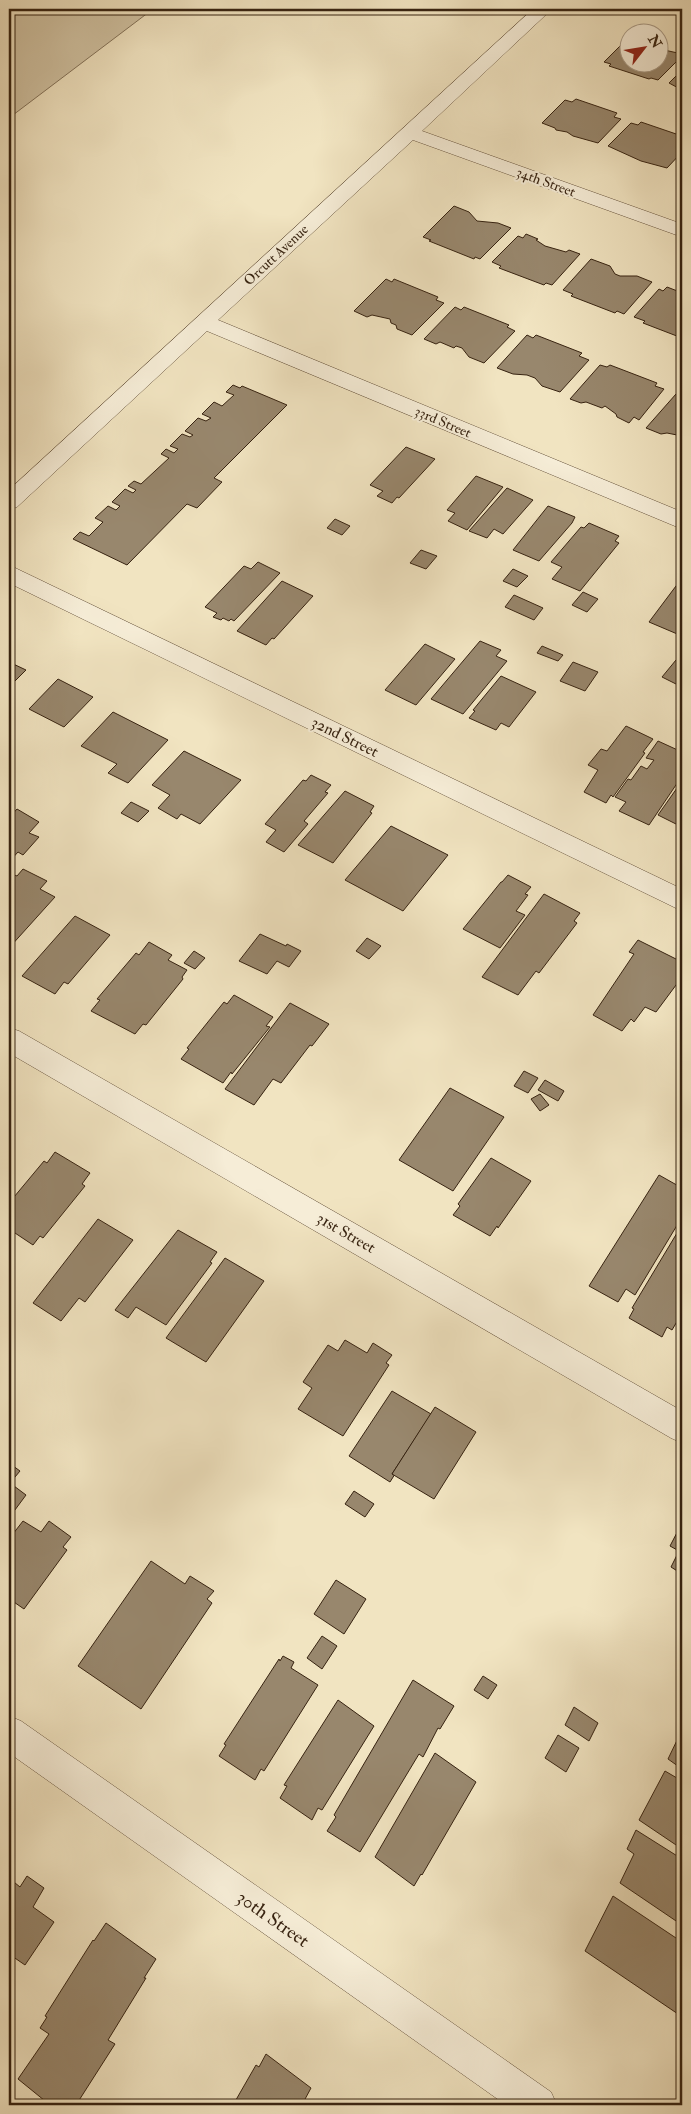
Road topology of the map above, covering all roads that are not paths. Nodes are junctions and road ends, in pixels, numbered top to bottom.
1 (543, 9) edge
2 (678, 9) edge
3 (682, 10) edge
4 (409, 132) junction
5 (682, 231) edge
6 (204, 322) junction
7 (9, 502) edge
8 (682, 521) edge
9 (9, 573) edge
10 (682, 900) edge
11 (9, 1039) edge
12 (682, 1428) edge
13 (9, 1732) edge
14 (538, 2105) edge

1 - 4 street, Orcutt Avenue
2 - 3 street
4 - 5 street, 34th Street
4 - 6 street, Orcutt Avenue
6 - 7 street, Orcutt Avenue
6 - 8 street, 33rd Street
9 - 10 street, 32nd Street
11 - 12 street, 31st Street
13 - 14 street, 30th Street

